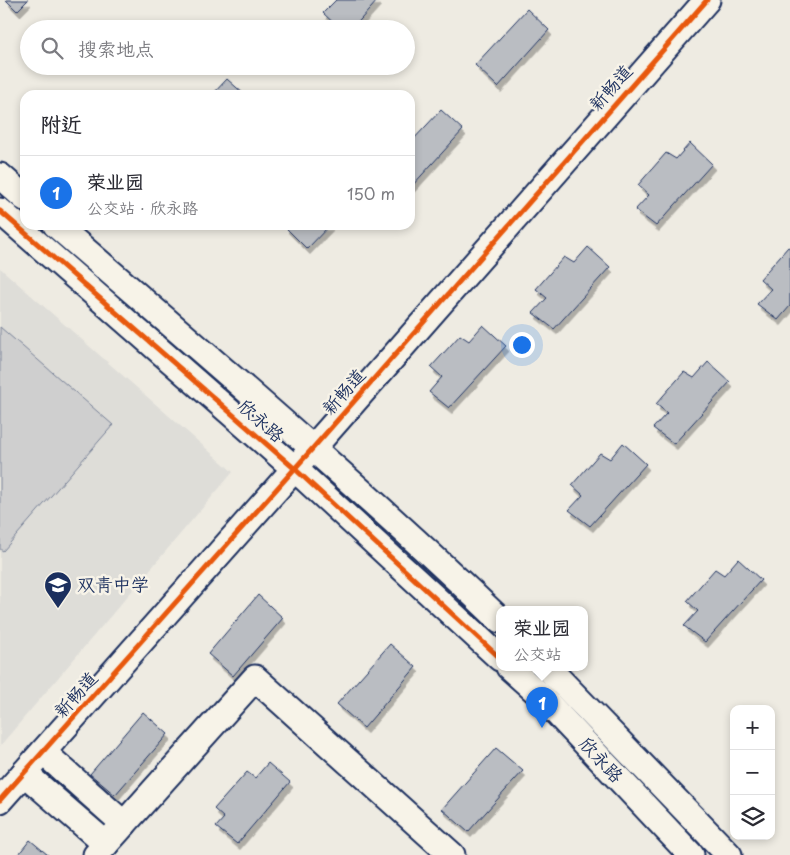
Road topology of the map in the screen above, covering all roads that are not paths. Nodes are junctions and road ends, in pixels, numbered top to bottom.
1 (707, 0) edge
2 (0, 176) edge
3 (20, 194) edge
4 (0, 211) edge
5 (20, 228) edge
6 (22, 230) edge
7 (62, 230) edge
8 (313, 448) junction
9 (295, 469) junction
10 (496, 616) edge
11 (496, 654) edge
12 (513, 671) edge
13 (551, 671) edge
14 (43, 752) junction
15 (24, 773) junction
16 (0, 800) edge
17 (124, 824) junction
18 (710, 835) junction
19 (101, 850) edge
20 (452, 855) edge
21 (691, 855) edge
22 (729, 855) edge
23 (735, 855) edge

1 - 8 street, 新畅道
2 - 3 street
4 - 5 street, 欣永路
6 - 9 street, 欣永路
7 - 8 street, 欣永路
8 - 9 street, 新畅道
8 - 10 street, 欣永路
9 - 11 street, 欣永路
9 - 14 street, 新畅道
12 - 21 street, 欣永路
13 - 18 street, 欣永路
14 - 15 street, 新畅道
14 - 17 street
15 - 16 street, 新畅道
15 - 19 street
17 - 19 street
17 - 20 street
18 - 22 street, 欣永路
18 - 23 street

